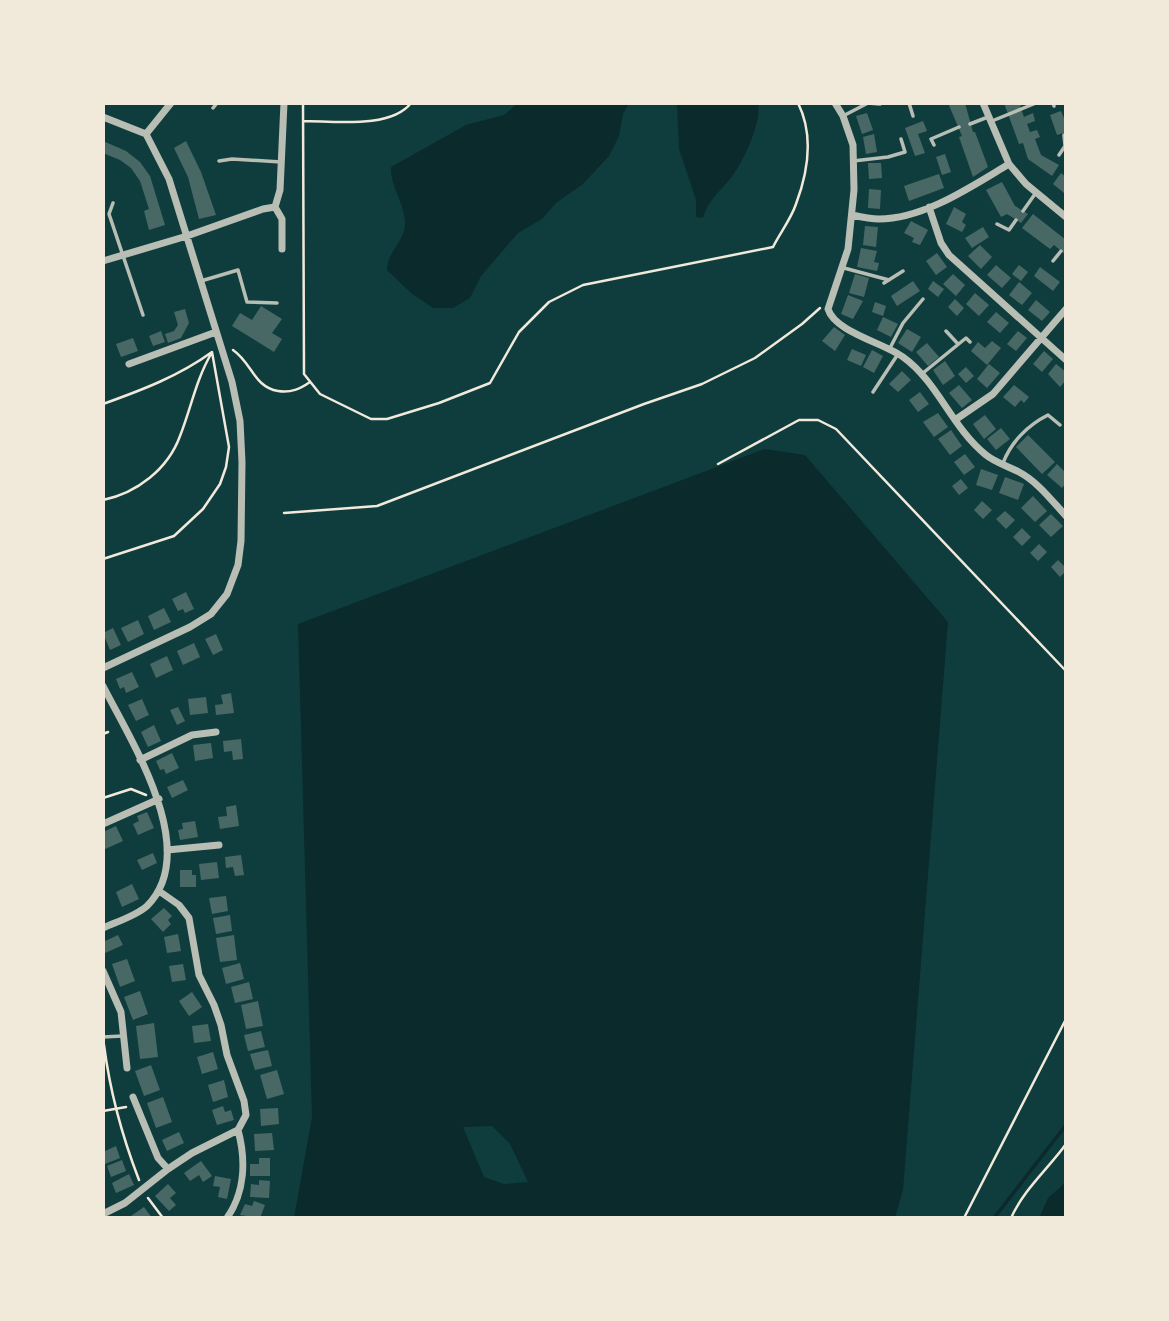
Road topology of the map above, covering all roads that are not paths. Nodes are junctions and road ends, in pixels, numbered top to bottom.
1 (171, 103) edge
2 (217, 103) edge
3 (284, 103) edge
4 (835, 103) edge
5 (909, 103) edge
6 (983, 103) edge
7 (1035, 103) edge
8 (880, 104) edge
9 (213, 108) dead end
10 (843, 116) junction
11 (914, 116) dead end
12 (104, 119) edge
13 (989, 119) junction
14 (970, 124) dead end
15 (959, 127) dead end
16 (146, 134) junction
17 (1064, 135) dead end
18 (901, 139) dead end
19 (934, 145) dead end
20 (1065, 146) edge
21 (1059, 155) dead end
22 (219, 161) dead end
23 (853, 161) junction
24 (281, 162) junction
25 (1009, 164) junction
26 (1037, 192) junction
27 (113, 203) dead end
28 (1066, 203) edge
29 (275, 207) junction
30 (929, 207) junction
31 (1023, 211) dead end
32 (1062, 214) edge
33 (852, 215) junction
34 (1016, 220) dead end
35 (997, 224) dead end
36 (187, 236) junction
37 (282, 248) dead end
38 (1061, 251) dead end
39 (125, 255) junction
40 (103, 261) edge
41 (1053, 261) dead end
42 (844, 268) junction
43 (903, 271) dead end
44 (201, 281) junction
45 (923, 299) dead end
46 (277, 303) dead end
47 (1066, 309) edge
48 (143, 315) dead end
49 (946, 331) dead end
50 (216, 332) junction
51 (1041, 338) junction
52 (970, 342) dead end
53 (958, 344) junction
54 (890, 350) junction
55 (898, 354) junction
56 (1066, 360) edge
57 (129, 363) dead end
58 (921, 375) junction
59 (873, 391) dead end
60 (954, 420) junction
61 (1060, 425) dead end
62 (1002, 465) junction
63 (1066, 516) edge
64 (103, 668) edge
65 (103, 686) edge
66 (216, 732) dead end
67 (140, 760) junction
68 (159, 799) junction
69 (103, 824) edge
70 (219, 845) dead end
71 (167, 850) junction
72 (159, 891) junction
73 (103, 928) edge
74 (103, 971) edge
75 (124, 1036) junction
76 (103, 1039) edge
77 (127, 1068) dead end
78 (135, 1101) road end
79 (237, 1130) junction
80 (168, 1168) junction
81 (103, 1214) edge
82 (227, 1218) edge

1 - 16 street
2 - 9 lane
3 - 24 street
4 - 10 street
5 - 11 lane
6 - 13 street
7 - 13 lane
8 - 10 lane
10 - 23 street
12 - 16 street
13 - 14 lane
13 - 25 street
15 - 19 lane
16 - 36 street
17 - 20 lane
18 - 23 lane
20 - 21 lane
22 - 24 lane
23 - 33 street
24 - 29 street
25 - 26 street
25 - 30 street
26 - 31 lane
26 - 32 street
27 - 39 lane
28 - 32 street
29 - 36 street
29 - 37 street
30 - 33 street
30 - 51 street
33 - 42 street
34 - 35 lane
36 - 39 street
36 - 44 street
38 - 41 lane
39 - 40 street
39 - 48 lane
42 - 43 lane
42 - 54 street
44 - 46 lane
44 - 50 street
45 - 54 lane
47 - 51 street
49 - 53 lane
50 - 57 street
50 - 64 street
51 - 56 street
51 - 60 street
52 - 53 lane
53 - 58 lane
54 - 55 street
55 - 58 street
55 - 59 lane
58 - 60 street
60 - 62 street
61 - 62 lane
62 - 63 street
65 - 67 street
66 - 67 street
67 - 68 street
68 - 69 street
68 - 71 street
70 - 71 street
71 - 72 street
72 - 73 street
72 - 79 street
74 - 75 street
75 - 76 lane
75 - 77 street
78 - 80 street
79 - 80 street
79 - 82 street
80 - 81 street

